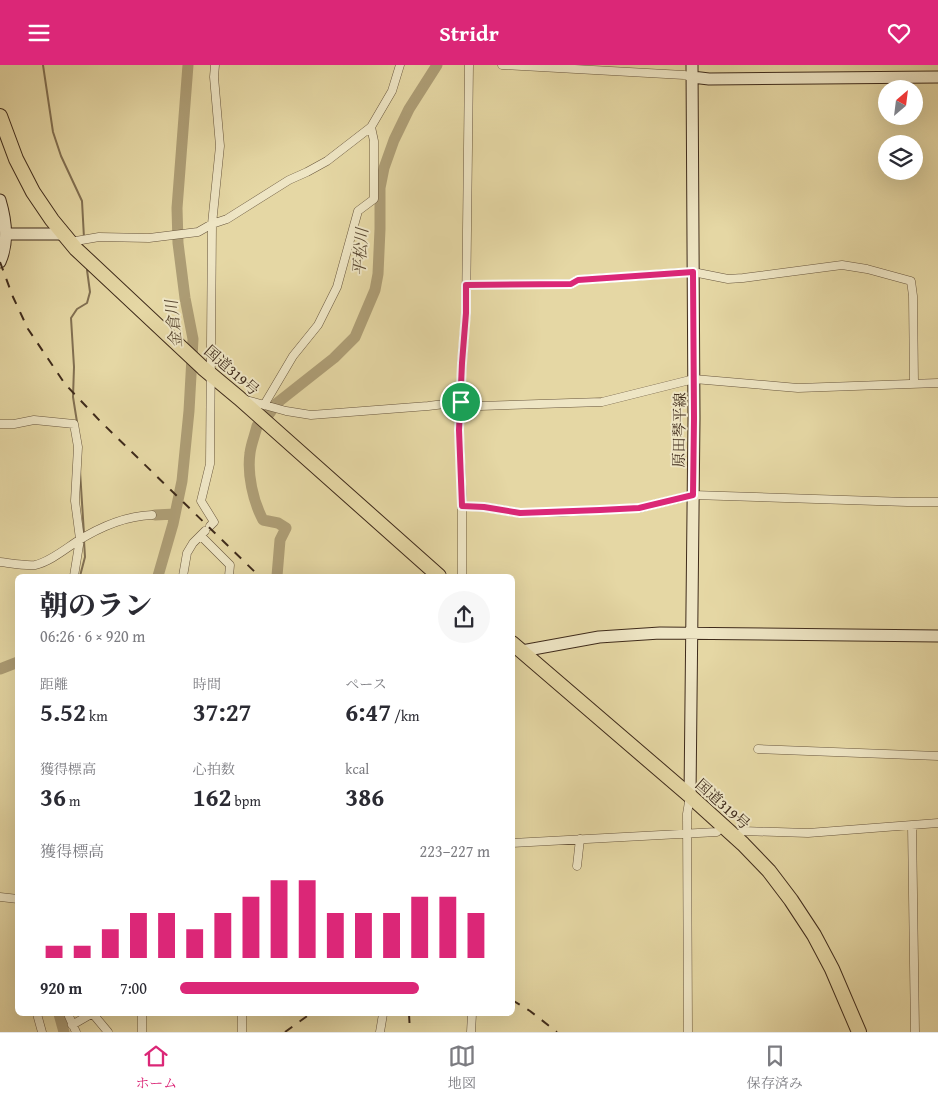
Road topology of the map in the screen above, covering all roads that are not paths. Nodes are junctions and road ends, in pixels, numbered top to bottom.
1 (215, 65) edge
2 (400, 65) edge
3 (469, 65) edge
4 (502, 65) edge
5 (692, 71) edge
6 (938, 77) edge
7 (0, 116) edge
8 (371, 127) junction
9 (0, 200) edge
10 (212, 224) junction
11 (6, 234) junction
12 (67, 238) junction
13 (0, 262) edge
14 (693, 272) junction
15 (466, 285) junction
16 (208, 372) junction
17 (694, 379) junction
18 (914, 383) junction
19 (938, 383) edge
20 (239, 398) junction
21 (461, 402) junction
22 (264, 405) junction
23 (0, 424) edge
24 (693, 495) junction
25 (938, 502) edge
26 (462, 506) junction
27 (152, 515) dead end
28 (206, 531) junction
29 (80, 539) junction
30 (0, 562) edge
31 (74, 574) edge
32 (183, 574) edge
33 (228, 574) edge
34 (437, 574) edge
35 (462, 574) edge
36 (691, 634) junction
37 (938, 636) edge
38 (516, 649) edge
39 (758, 749) dead end
40 (938, 756) edge
41 (690, 796) junction
42 (938, 823) edge
43 (722, 825) junction
44 (912, 825) junction
45 (687, 833) junction
46 (736, 837) junction
47 (580, 839) junction
48 (515, 843) edge
49 (577, 865) dead end
50 (0, 897) edge
51 (15, 899) edge
52 (38, 1016) edge
53 (69, 1016) edge
54 (89, 1016) edge
55 (94, 1016) edge
56 (142, 1016) edge
57 (242, 1016) edge
58 (383, 1016) edge
59 (472, 1016) edge
60 (74, 1028) edge
61 (42, 1032) edge
62 (108, 1032) edge
63 (142, 1032) edge
64 (242, 1032) edge
65 (380, 1032) edge
66 (471, 1032) edge
67 (688, 1032) edge
68 (859, 1032) edge
69 (915, 1032) edge

1 - 10 street
2 - 8 street
3 - 15 street
4 - 5 street
5 - 6 main road
5 - 14 main road, 原田琴平線
7 - 12 highway, 国道319号
8 - 10 street
8 - 22 street
9 - 11 main road
10 - 12 street
10 - 16 street
11 - 12 main road
11 - 13 main road
12 - 16 highway, 国道319号
14 - 15 street
14 - 17 main road, 原田琴平線
14 - 18 street
15 - 21 street
16 - 20 highway, 国道319号
16 - 28 street
17 - 18 street
17 - 21 street
17 - 24 main road, 原田琴平線
18 - 19 street
20 - 22 street
20 - 34 highway, 国道319号
21 - 22 street
21 - 26 street
23 - 29 street
24 - 25 street
24 - 26 street
24 - 36 main road, 原田琴平線
26 - 35 street
27 - 29 street
28 - 32 street
28 - 33 street
29 - 30 street
29 - 31 street
36 - 37 main road
36 - 38 main road
36 - 41 main road, 原田琴平線
38 - 41 highway, 国道319号
39 - 40 street
41 - 43 highway, 国道319号
41 - 45 street
42 - 44 street
43 - 45 street
43 - 46 highway, 国道319号
44 - 46 street
44 - 69 street
45 - 47 street
45 - 67 street
46 - 68 highway, 国道319号
47 - 48 street
47 - 49 street
50 - 51 street
52 - 61 street
53 - 60 street
54 - 60 street
55 - 62 street
56 - 63 street
57 - 64 street
58 - 65 street
59 - 66 street

